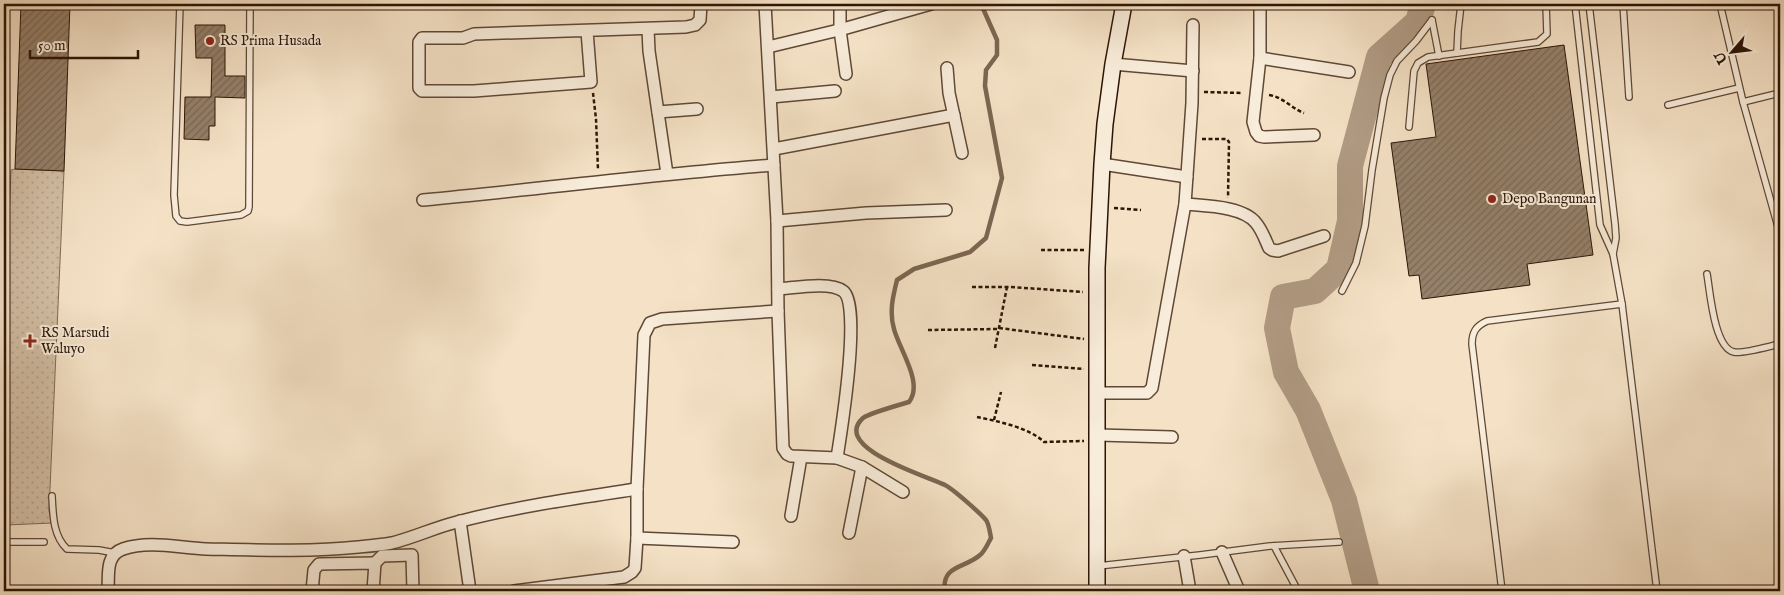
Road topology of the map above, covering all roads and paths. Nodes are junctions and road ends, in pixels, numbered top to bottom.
1 (180, 4) edge
2 (250, 4) edge
3 (701, 4) edge
4 (765, 4) edge
5 (840, 4) edge
6 (931, 4) edge
7 (1124, 4) edge
8 (1260, 4) edge
9 (1461, 4) edge
10 (1546, 4) edge
11 (1561, 4) edge
12 (1575, 4) edge
13 (1589, 4) edge
14 (1623, 4) edge
15 (1720, 4) edge
16 (896, 9) edge
17 (1193, 25) dead end
18 (648, 29) junction
19 (587, 30) junction
20 (840, 30) junction
21 (768, 47) junction
22 (1457, 53) junction
23 (1439, 56) junction
24 (1260, 58) junction
25 (1113, 64) junction
26 (947, 68) dead end
27 (1193, 71) junction
28 (1349, 72) dead end
29 (846, 74) dead end
30 (591, 82) junction
31 (1739, 88) junction
32 (836, 91) dead end
33 (1780, 93) edge
34 (1629, 97) dead end
35 (770, 98) junction
36 (1743, 102) junction
37 (1668, 105) dead end
38 (697, 109) dead end
39 (658, 112) junction
40 (954, 115) junction
41 (1409, 127) dead end
42 (1314, 134) dead end
43 (1191, 139) junction
44 (774, 149) junction
45 (962, 153) dead end
46 (1102, 164) junction
47 (774, 165) junction
48 (667, 174) junction
49 (1187, 177) junction
50 (599, 182) junction
51 (423, 200) dead end
52 (1185, 204) junction
53 (1100, 207) junction
54 (1228, 209) junction
55 (946, 210) dead end
56 (1142, 210) dead end
57 (777, 221) junction
58 (1780, 234) edge
59 (1324, 236) dead end
60 (1041, 250) dead end
61 (1098, 251) junction
62 (1613, 254) junction
63 (1707, 274) dead end
64 (972, 287) dead end
65 (1007, 287) junction
66 (778, 289) junction
67 (1342, 291) dead end
68 (1097, 293) junction
69 (1622, 304) junction
70 (778, 311) junction
71 (998, 329) junction
72 (928, 330) dead end
73 (1098, 341) junction
74 (1780, 344) edge
75 (995, 348) dead end
76 (1032, 365) dead end
77 (1098, 370) junction
78 (1001, 392) dead end
79 (1098, 393) junction
80 (977, 416) dead end
81 (994, 420) junction
82 (1172, 437) dead end
83 (1098, 438) junction
84 (801, 457) junction
85 (837, 458) junction
86 (862, 468) junction
87 (637, 489) junction
88 (903, 492) dead end
89 (52, 496) dead end
90 (791, 516) dead end
91 (460, 521) junction
92 (849, 534) dead end
93 (637, 538) junction
94 (4, 542) edge
95 (44, 542) dead end
96 (733, 542) dead end
97 (1339, 542) dead end
98 (1274, 546) junction
99 (356, 547) junction
100 (336, 548) junction
101 (1222, 552) junction
102 (115, 553) junction
103 (1184, 556) junction
104 (356, 562) junction
105 (336, 563) junction
106 (374, 563) junction
107 (1098, 566) junction
108 (108, 591) edge
109 (312, 591) edge
110 (373, 591) edge
111 (413, 591) edge
112 (470, 591) edge
113 (514, 591) edge
114 (1097, 591) edge
115 (1190, 591) edge
116 (1239, 591) edge
117 (1298, 591) edge
118 (1502, 591) edge
119 (1657, 591) edge

1 - 2 lane
3 - 18 street
4 - 21 street
5 - 20 street
6 - 16 street
7 - 25 street
8 - 24 street
9 - 22 lane
10 - 11 lane
10 - 22 lane
12 - 62 lane
13 - 62 lane
14 - 34 lane
15 - 31 lane
16 - 20 street
17 - 27 street
18 - 19 street
18 - 39 street
19 - 30 street
19 - 30 street
20 - 21 street
20 - 29 street
21 - 35 street
22 - 23 lane
23 - 41 lane
23 - 67 lane
24 - 28 street
24 - 42 street
25 - 27 street
25 - 46 street
26 - 40 street
27 - 43 street
30 - 50 path
31 - 36 lane
31 - 37 lane
32 - 35 street
33 - 36 lane
35 - 44 street
36 - 58 lane
38 - 39 street
39 - 48 street
40 - 44 street
40 - 45 street
43 - 49 street
43 - 54 path
44 - 47 street
46 - 49 street
46 - 53 street
47 - 48 street
47 - 57 street
48 - 50 street
49 - 52 street
50 - 51 street
52 - 54 street
52 - 79 street
53 - 56 path
53 - 61 street
54 - 59 street
55 - 57 street
57 - 66 street
60 - 61 path
61 - 68 street
62 - 69 lane
63 - 74 lane
64 - 65 path
65 - 68 path
65 - 71 path
66 - 70 street
66 - 85 street
68 - 73 street
69 - 118 lane
69 - 119 lane
70 - 84 street
70 - 87 street
71 - 72 path
71 - 73 path
71 - 75 path
73 - 77 street
76 - 77 path
77 - 79 street
78 - 81 path
79 - 83 street
80 - 81 path
81 - 83 path
82 - 83 street
83 - 107 street
84 - 85 street
84 - 90 street
85 - 86 street
86 - 88 street
86 - 92 street
87 - 91 street
87 - 93 street
89 - 102 lane
91 - 99 street
91 - 112 street
93 - 96 street
93 - 113 street
94 - 95 lane
97 - 98 lane
98 - 101 lane
98 - 117 lane
99 - 100 street
99 - 104 street
100 - 102 street
100 - 105 street
101 - 103 lane
101 - 116 street
102 - 108 street
103 - 107 lane
103 - 115 street
104 - 105 street
104 - 106 street
105 - 109 street
106 - 110 street
106 - 111 street
107 - 114 street

